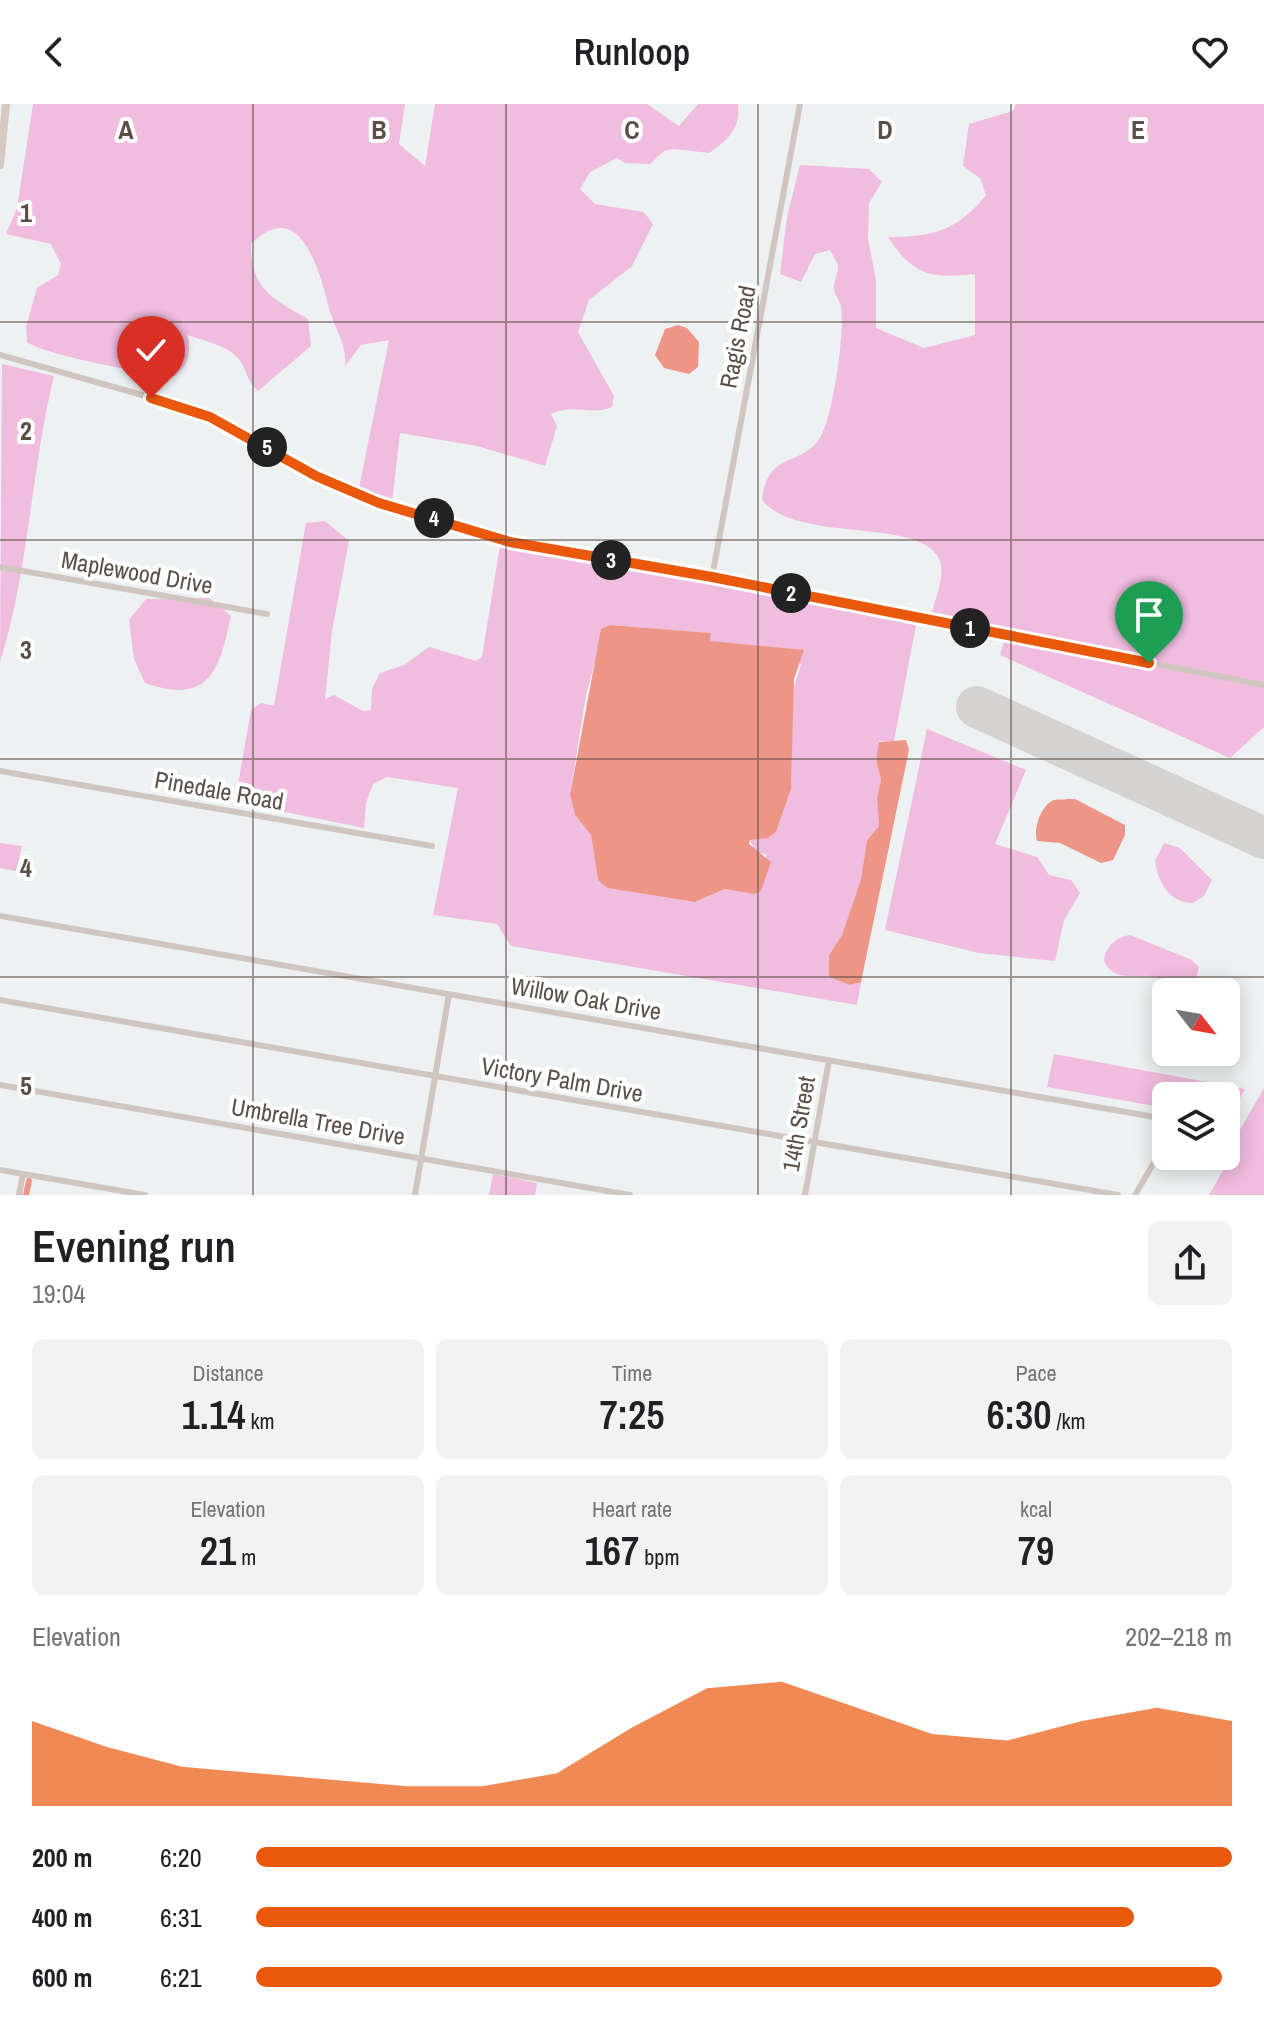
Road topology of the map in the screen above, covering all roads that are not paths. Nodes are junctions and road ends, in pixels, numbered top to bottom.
1 (6, 104) edge
2 (800, 104) edge
3 (0, 165) edge
4 (0, 355) edge
5 (0, 567) edge
6 (712, 577) junction
7 (267, 614) dead end
8 (1264, 685) edge
9 (0, 771) edge
10 (432, 846) dead end
11 (0, 916) edge
12 (449, 994) junction
13 (0, 1000) edge
14 (829, 1060) junction
15 (435, 1076) junction
16 (0, 1085) edge
17 (1152, 1117) edge
18 (814, 1142) junction
19 (421, 1159) junction
20 (1152, 1166) edge
21 (0, 1170) edge
22 (23, 1174) junction
23 (19, 1195) edge
24 (145, 1195) edge
25 (415, 1195) edge
26 (630, 1195) edge
27 (805, 1195) edge
28 (1118, 1195) edge
29 (1135, 1195) edge

1 - 3 main road
2 - 6 street, Ragis Road
4 - 6 street
5 - 7 street, Maplewood Drive
6 - 8 street
9 - 10 street, Pinedale Road
11 - 12 street, Willow Oak Drive
12 - 14 street, Willow Oak Drive
12 - 15 street
13 - 15 street, Victory Palm Drive
14 - 17 street, Willow Oak Drive
14 - 18 street, 14th Street
15 - 18 street, Victory Palm Drive
15 - 19 street
16 - 19 street, Umbrella Tree Drive
18 - 27 street, 14th Street
18 - 28 street, Victory Palm Drive
19 - 25 street
19 - 26 street, Umbrella Tree Drive
20 - 29 street
21 - 22 street
22 - 23 street
22 - 24 street

